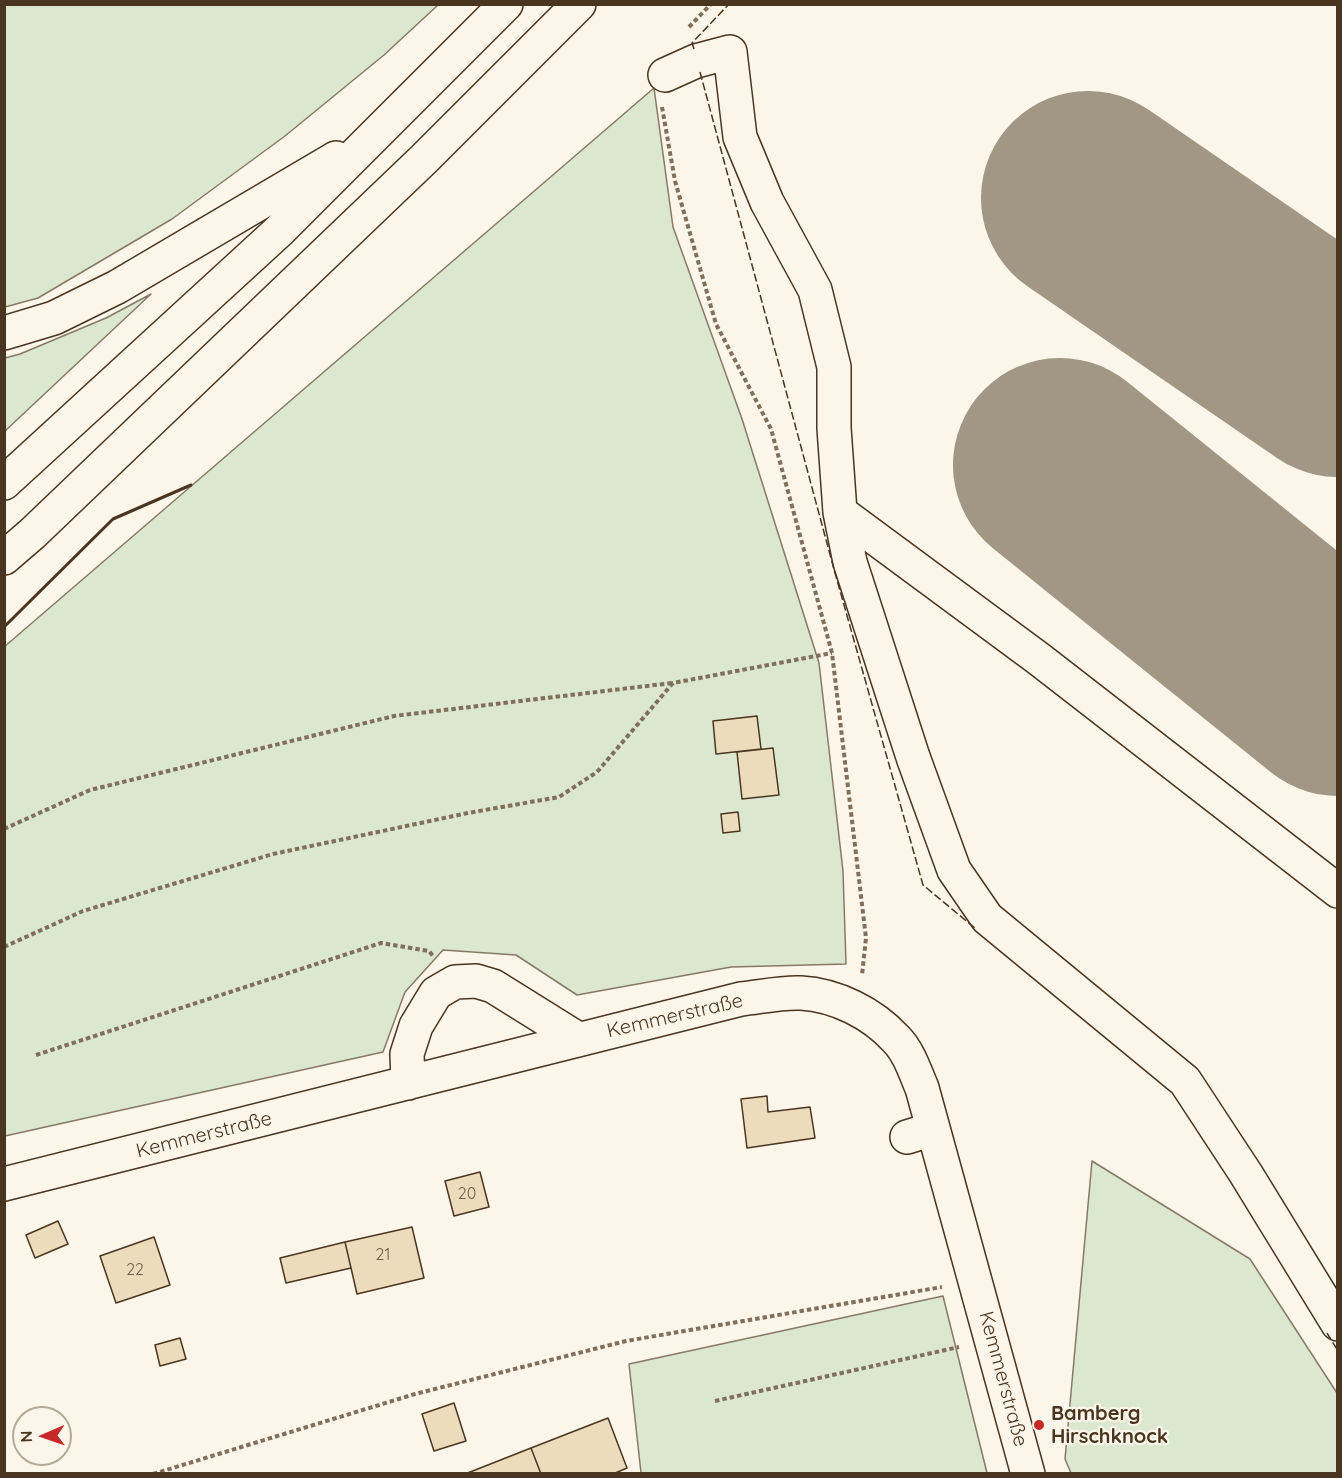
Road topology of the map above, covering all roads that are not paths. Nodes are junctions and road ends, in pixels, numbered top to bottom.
1 (506, 4) edge
2 (579, 4) edge
3 (663, 88) road end
4 (379, 133) junction
5 (4, 333) edge
6 (4, 483) edge
7 (840, 512) junction
8 (33, 533) junction
9 (4, 558) edge
10 (4, 573) edge
11 (1338, 891) edge
12 (578, 1040) junction
13 (408, 1083) junction
14 (4, 1184) edge
15 (1338, 1324) edge
16 (1028, 1473) edge

1 - 4 main road
2 - 8 main road
3 - 7 main road
4 - 5 main road
4 - 6 main road
7 - 11 main road
7 - 15 main road
8 - 9 main road
8 - 10 main road
12 - 13 main road, Kemmerstraße
12 - 13 main road
12 - 16 main road, Kemmerstraße
13 - 14 main road, Kemmerstraße

